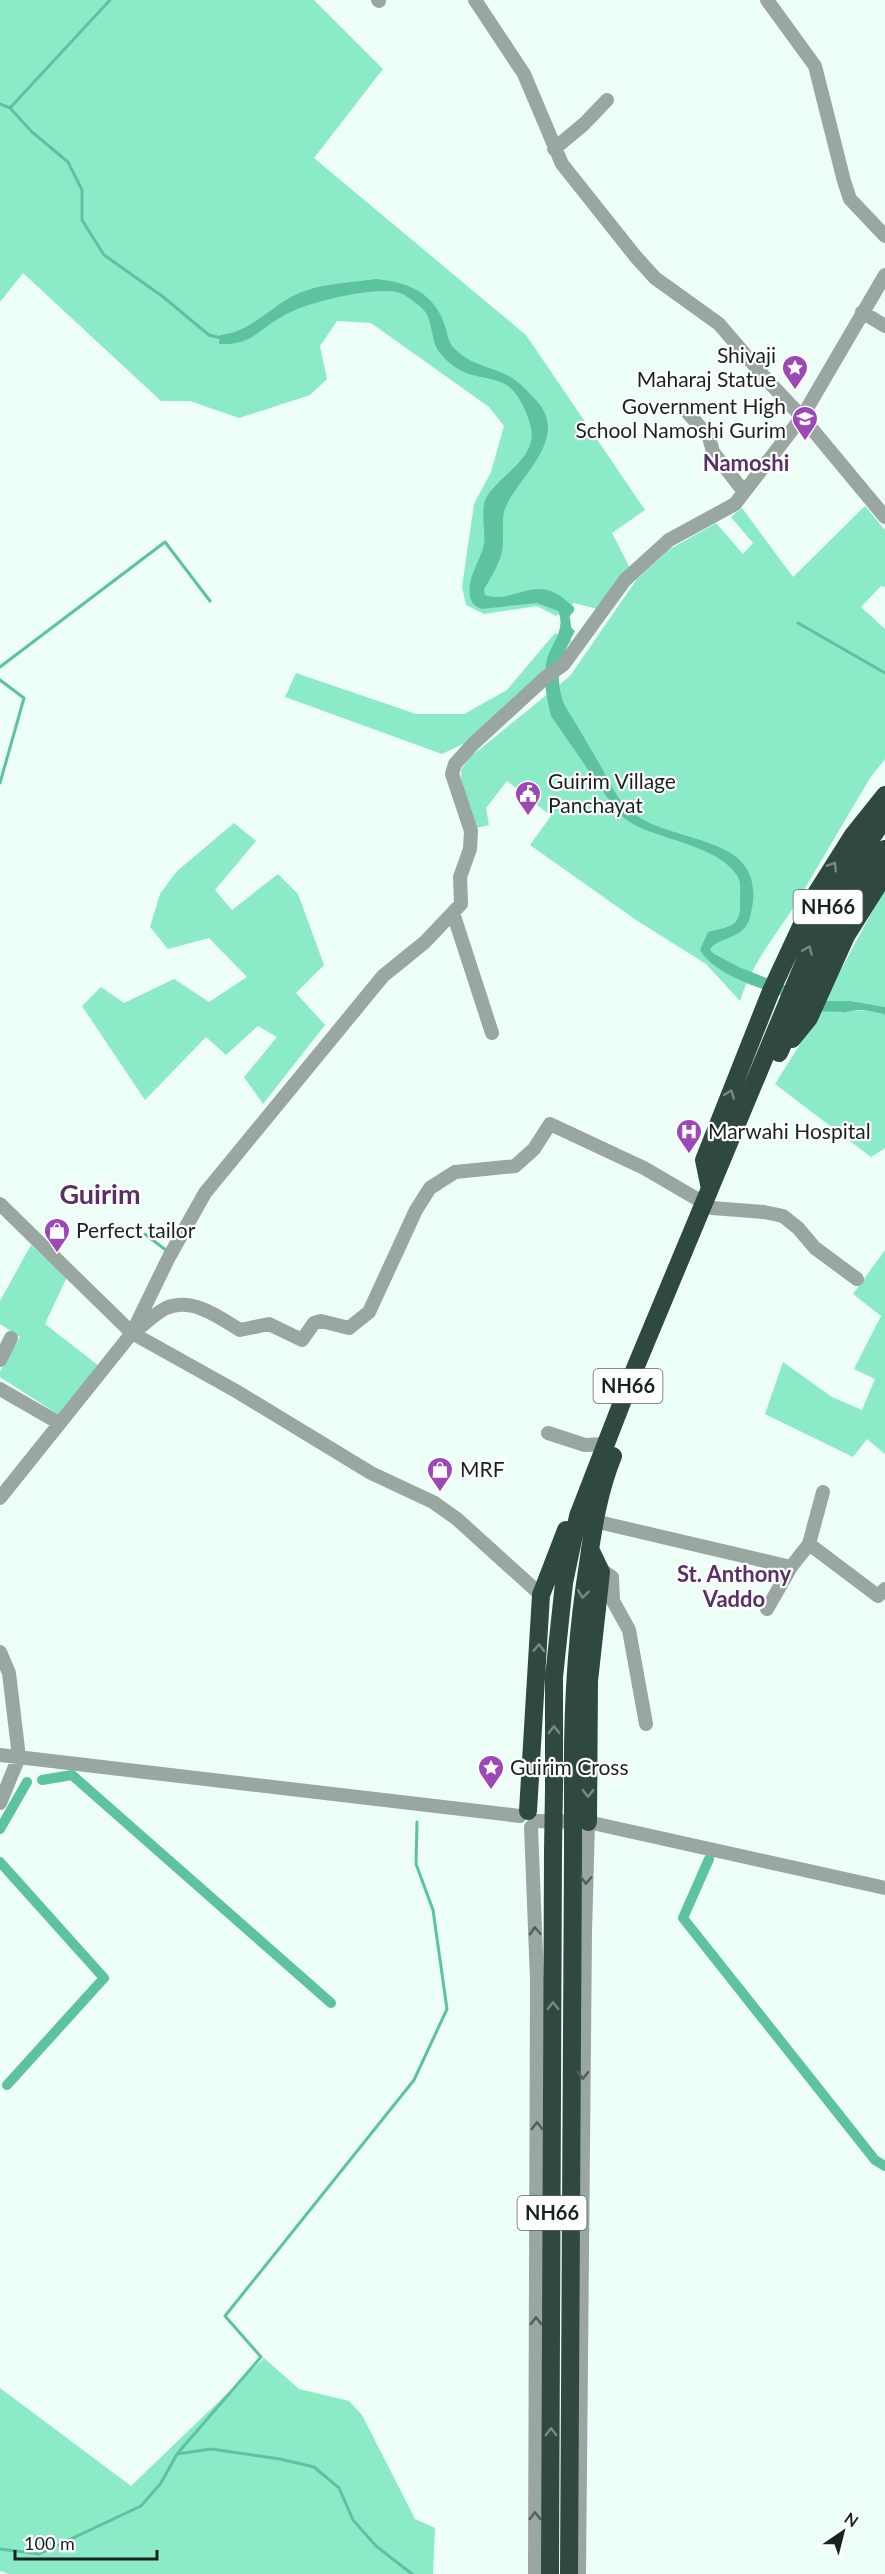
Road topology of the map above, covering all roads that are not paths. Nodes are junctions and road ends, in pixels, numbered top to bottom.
1 (475, 0) edge
2 (767, 0) edge
3 (607, 100) dead end
4 (554, 149) junction
5 (885, 236) edge
6 (885, 275) edge
7 (862, 312) junction
8 (885, 326) edge
9 (688, 413) dead end
10 (802, 417) junction
11 (744, 492) junction
12 (885, 517) edge
13 (885, 795) edge
14 (885, 818) edge
15 (885, 849) edge
16 (885, 874) edge
17 (453, 913) junction
18 (492, 1034) dead end
19 (776, 1060) junction
20 (709, 1200) junction
21 (0, 1204) edge
22 (857, 1279) dead end
23 (132, 1333) junction
24 (11, 1338) dead end
25 (0, 1360) edge
26 (0, 1389) edge
27 (59, 1423) junction
28 (548, 1433) dead end
29 (606, 1444) junction
30 (823, 1492) dead end
31 (0, 1498) edge
32 (586, 1519) junction
33 (809, 1544) junction
34 (590, 1549) junction
35 (791, 1567) junction
36 (600, 1569) junction
37 (885, 1589) edge
38 (541, 1594) junction
39 (767, 1609) dead end
40 (0, 1652) edge
41 (646, 1724) dead end
42 (0, 1755) edge
43 (19, 1757) junction
44 (0, 1803) edge
45 (529, 1818) junction
46 (588, 1822) junction
47 (885, 1888) edge
48 (535, 2574) edge
49 (550, 2574) edge
50 (569, 2574) edge
51 (579, 2574) edge

1 - 4 street
2 - 5 street
3 - 4 street
4 - 10 street
6 - 7 street
7 - 8 street
7 - 10 street
9 - 11 street
10 - 11 street
10 - 12 street
11 - 17 street
20 -> 13 highway
20 -> 14 highway, NH66
15 - 19 highway, NH66
16 - 19 highway
17 - 18 street
17 - 23 street
19 - 20 highway, NH66
20 - 22 street
20 - 23 street
20 - 29 highway, NH66
20 - 32 highway, NH66
21 - 23 street
23 - 27 street
23 - 38 street
24 - 25 street
26 - 27 street
27 - 31 street
28 - 29 street
29 - 32 highway, NH66
30 - 33 street
32 - 34 highway, NH66
32 - 35 street
32 - 38 highway
49 -> 32 highway, NH66, bridge
33 - 35 street
33 - 37 street
34 - 36 highway
34 -> 50 highway, NH66, bridge
35 - 39 street
36 - 41 street
36 -> 46 highway
45 -> 38 highway
40 - 43 street
42 - 43 street
43 - 44 street
43 - 45 street
45 - 46 street
48 -> 45 street
46 - 47 street
46 -> 51 street

